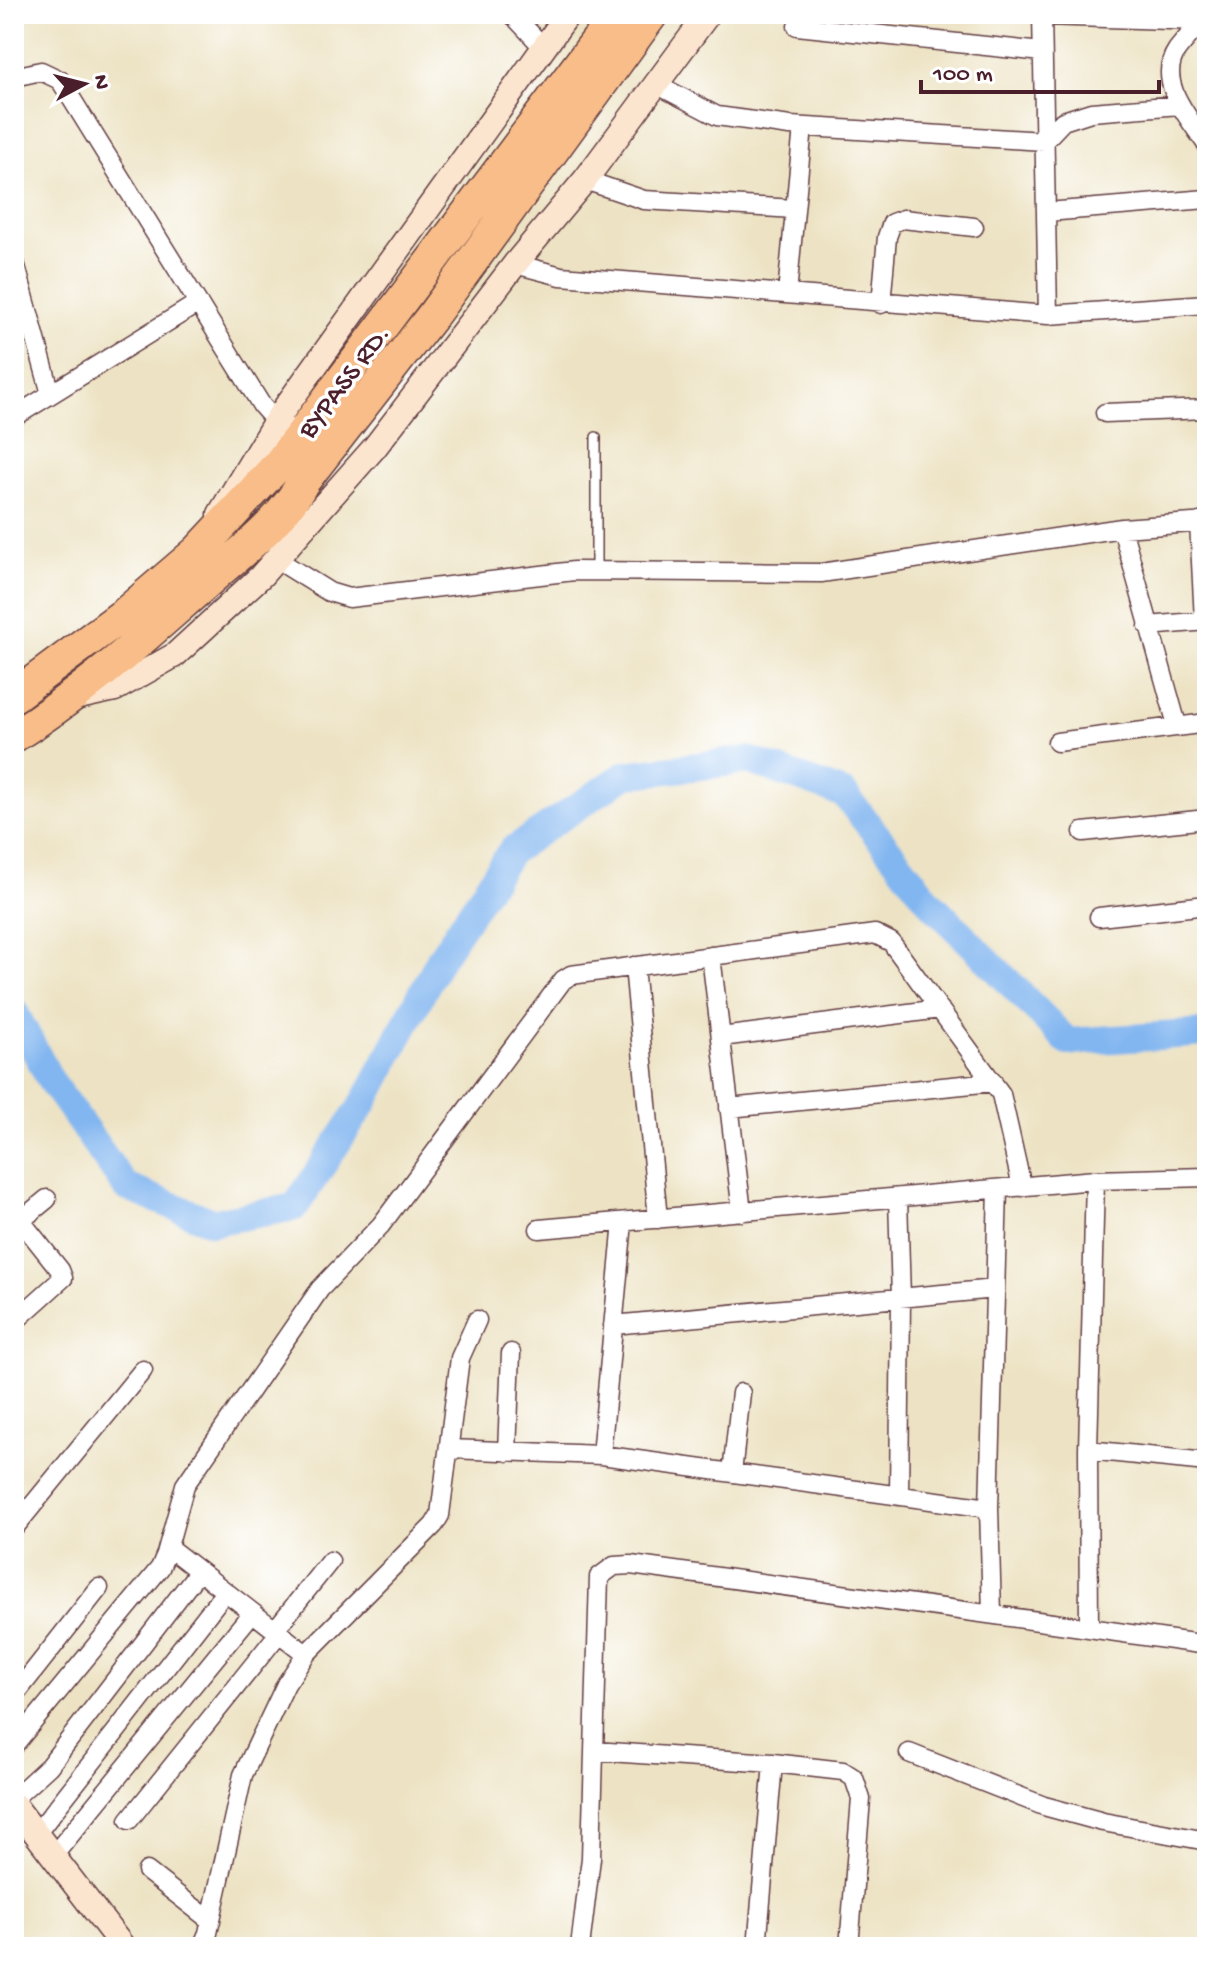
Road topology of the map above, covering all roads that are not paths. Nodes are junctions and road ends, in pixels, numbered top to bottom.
1 (512, 14) edge
2 (568, 14) edge
3 (617, 14) edge
4 (652, 14) edge
5 (708, 14) edge
6 (1042, 15) edge
7 (1144, 16) edge
8 (1205, 17) edge
9 (797, 26) dead end
10 (543, 47) junction
11 (1042, 52) junction
12 (14, 77) edge
13 (656, 84) junction
14 (1184, 110) junction
15 (1207, 114) edge
16 (803, 127) junction
17 (1044, 141) junction
18 (1207, 145) edge
19 (585, 180) junction
20 (1207, 199) edge
21 (795, 209) junction
22 (1047, 212) junction
23 (974, 227) dead end
24 (14, 259) edge
25 (515, 264) junction
26 (409, 292) junction
27 (787, 294) junction
28 (198, 303) junction
29 (881, 304) junction
30 (1207, 304) edge
31 (433, 315) junction
32 (1048, 315) junction
33 (51, 394) junction
34 (1207, 409) edge
35 (1105, 413) dead end
36 (14, 417) edge
37 (289, 426) junction
38 (596, 437) dead end
39 (1203, 522) edge
40 (1122, 528) junction
41 (276, 559) junction
42 (596, 571) junction
43 (1206, 621) edge
44 (1148, 626) junction
45 (18, 694) edge
46 (68, 699) junction
47 (1207, 723) edge
48 (1177, 725) junction
49 (14, 736) edge
50 (1057, 742) dead end
51 (1207, 819) edge
52 (1083, 832) dead end
53 (1207, 905) edge
54 (1099, 917) dead end
55 (711, 956) junction
56 (634, 966) junction
57 (940, 1009) junction
58 (721, 1037) junction
59 (993, 1082) junction
60 (729, 1108) junction
61 (1207, 1177) edge
62 (1095, 1180) junction
63 (1022, 1187) junction
64 (998, 1189) junction
65 (898, 1198) junction
66 (47, 1199) dead end
67 (742, 1212) junction
68 (658, 1219) junction
69 (623, 1222) junction
70 (17, 1224) edge
71 (539, 1229) dead end
72 (995, 1289) junction
73 (901, 1298) junction
74 (477, 1320) dead end
75 (14, 1322) edge
76 (613, 1325) junction
77 (511, 1353) dead end
78 (143, 1370) dead end
79 (741, 1393) dead end
80 (450, 1449) junction
81 (1088, 1450) junction
82 (507, 1452) junction
83 (601, 1455) junction
84 (1207, 1462) edge
85 (732, 1473) junction
86 (899, 1496) junction
87 (989, 1508) junction
88 (14, 1528) edge
89 (168, 1547) junction
90 (330, 1561) dead end
91 (199, 1571) junction
92 (99, 1588) dead end
93 (225, 1592) junction
94 (252, 1613) junction
95 (992, 1614) junction
96 (1089, 1628) junction
97 (277, 1632) junction
98 (1207, 1645) edge
99 (306, 1654) junction
100 (14, 1696) edge
101 (14, 1745) edge
102 (594, 1751) junction
103 (909, 1753) dead end
104 (773, 1763) junction
105 (14, 1798) edge
106 (14, 1805) edge
107 (129, 1820) dead end
108 (36, 1834) junction
109 (1207, 1841) edge
110 (53, 1856) junction
111 (147, 1871) dead end
112 (211, 1921) junction
113 (123, 1947) edge
114 (202, 1947) edge
115 (580, 1947) edge
116 (757, 1947) edge
117 (849, 1947) edge

1 - 10 street
2 - 10 street
3 - 26 highway, BYPASS RD.
4 - 31 highway, BYPASS RD.
5 - 13 street
6 - 7 street
6 - 11 street
7 - 8 street
8 - 14 street
9 - 11 street
10 - 37 street
11 - 17 street
12 - 28 street
13 - 16 street
13 - 19 street
14 - 15 street
14 - 17 street
14 - 18 street
16 - 17 street
16 - 21 street
17 - 22 street
19 - 21 street
19 - 25 street
20 - 22 street
21 - 27 street
22 - 32 street
23 - 29 street
24 - 33 street
25 - 27 street
25 - 41 street
26 - 31 highway
26 - 37 highway, BYPASS RD.
27 - 29 street
28 - 33 street
28 - 37 street
29 - 32 street
30 - 32 street
31 - 46 highway, BYPASS RD.
33 - 36 street
34 - 35 street
37 - 45 highway, BYPASS RD.
38 - 42 lane
39 - 40 street
39 - 43 street
40 - 42 street
40 - 44 street
41 - 42 street
41 - 46 street
43 - 44 street
44 - 48 street
46 - 49 highway, BYPASS RD.
47 - 48 street
48 - 50 street
51 - 52 street
53 - 54 street
55 - 56 street
55 - 57 street
55 - 58 street
56 - 68 street
56 - 89 street
57 - 58 street
57 - 59 street
58 - 60 street
59 - 60 street
59 - 63 street
60 - 67 street
61 - 62 street
62 - 63 street
62 - 81 street
63 - 64 street
64 - 65 street
64 - 72 street
65 - 67 street
65 - 73 street
66 - 70 street
67 - 68 street
68 - 69 street
69 - 71 street
69 - 76 street
70 - 75 street
72 - 73 street
72 - 87 street
73 - 76 street
73 - 86 street
74 - 80 street
76 - 83 street
77 - 82 street
78 - 88 street
79 - 85 street
80 - 82 street
80 - 99 street
81 - 84 street
81 - 96 street
82 - 83 street
83 - 85 street
85 - 86 street
86 - 87 street
87 - 95 street
89 - 91 street
89 - 101 street
90 - 97 street
91 - 93 street
91 - 105 street
92 - 100 street
93 - 94 street
93 - 108 street
94 - 97 street
94 - 110 street
95 - 96 street
95 - 102 street
96 - 98 street
97 - 99 street
97 - 107 street
99 - 112 street
102 - 104 street
102 - 115 street
103 - 109 street
104 - 116 street
104 - 117 street
106 - 108 street
108 - 110 street
110 - 113 street
111 - 112 street
112 - 114 street

